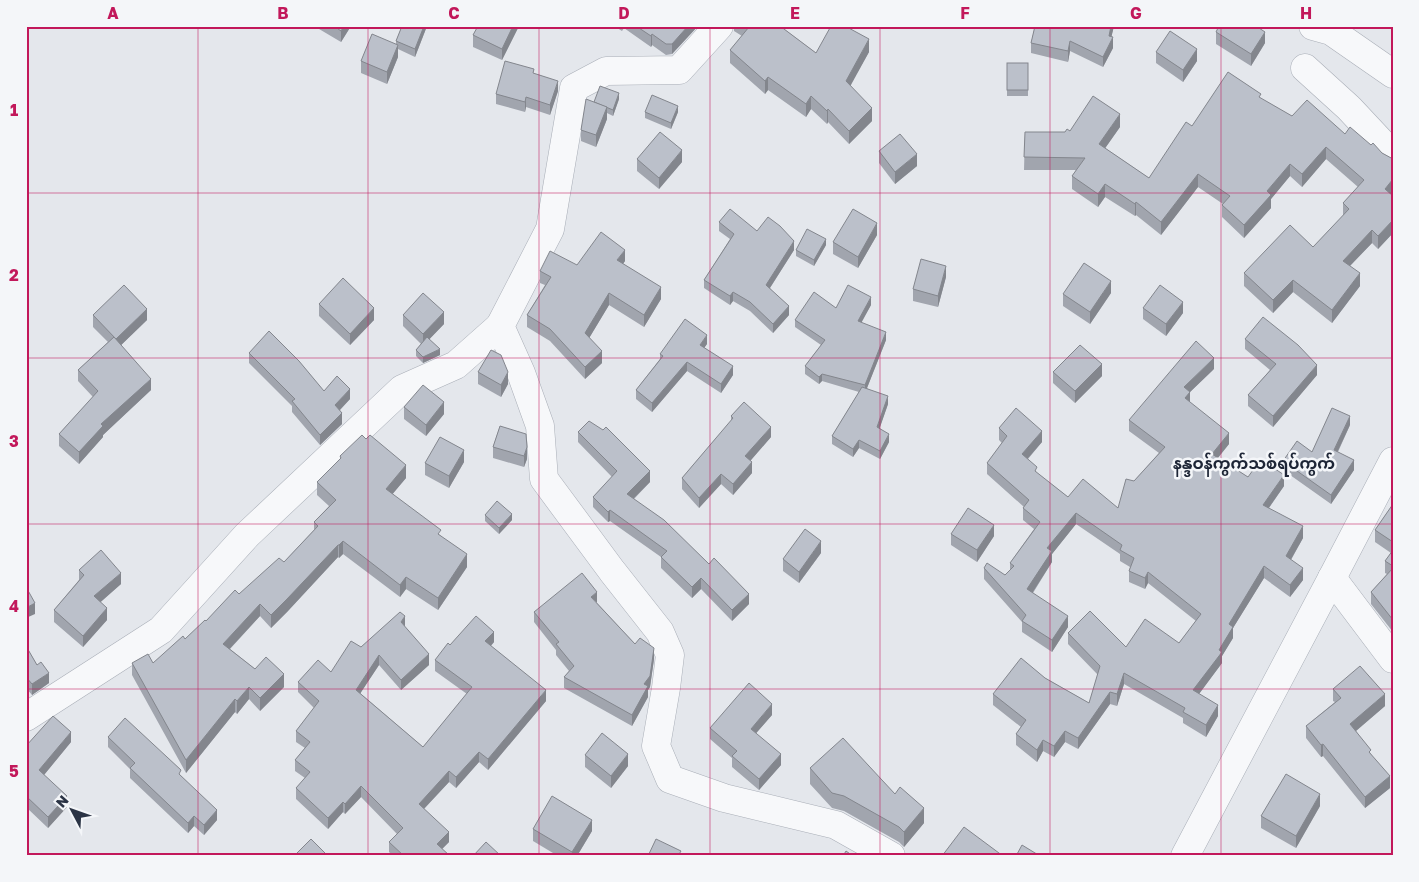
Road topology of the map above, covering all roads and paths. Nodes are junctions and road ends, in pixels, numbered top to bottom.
1 (719, 26) edge
2 (1313, 26) edge
3 (1306, 68) dead end
4 (1393, 74) edge
5 (1393, 155) edge
6 (500, 326) junction
7 (1393, 461) edge
8 (1332, 578) junction
9 (1393, 659) edge
10 (26, 717) edge
11 (891, 856) edge
12 (1185, 856) edge

1 - 6 street
2 - 4 street
3 - 5 street
6 - 10 street
6 - 11 street
7 - 8 street
8 - 9 street
8 - 12 street

